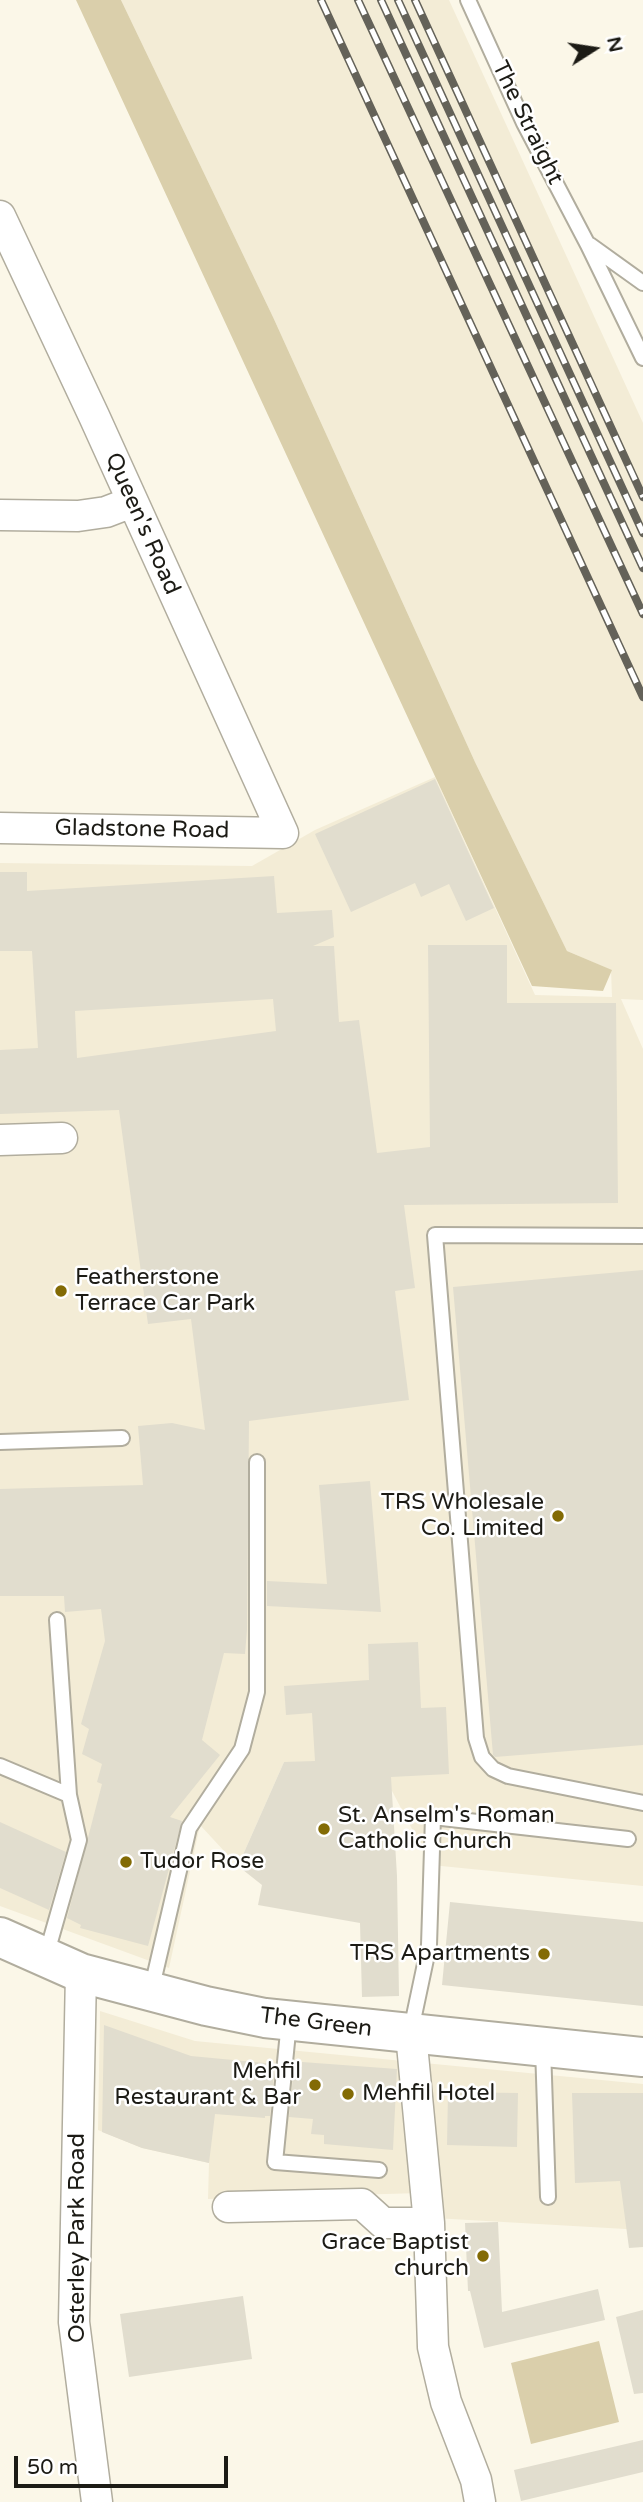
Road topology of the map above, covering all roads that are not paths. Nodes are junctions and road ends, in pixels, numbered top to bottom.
1 (468, 0) edge
2 (0, 216) edge
3 (588, 245) junction
4 (643, 283) edge
5 (643, 358) edge
6 (132, 502) junction
7 (0, 515) edge
8 (0, 828) edge
9 (283, 832) joint
10 (62, 1138) dead end
11 (0, 1140) edge
12 (643, 1236) edge
13 (122, 1437) dead end
14 (0, 1442) edge
15 (257, 1462) dead end
16 (57, 1620) dead end
17 (0, 1766) edge
18 (69, 1795) junction
19 (643, 1803) edge
20 (628, 1839) dead end
21 (0, 1937) edge
22 (46, 1956) junction
23 (81, 1973) junction
24 (151, 1992) junction
25 (289, 2021) junction
26 (411, 2034) junction
27 (543, 2047) junction
28 (643, 2057) edge
29 (379, 2170) dead end
30 (548, 2197) dead end
31 (228, 2207) dead end
32 (429, 2223) junction
33 (97, 2502) edge
34 (480, 2502) edge

1 - 3 lane, The Straight
2 - 6 street, Queen's Road
3 - 4 lane, The Straight
3 - 5 lane, The Straight
6 - 7 street
6 - 9 street, Queen's Road
8 - 9 street, Gladstone Road
10 - 11 street
12 - 19 lane
13 - 14 lane
15 - 24 lane
16 - 18 lane
17 - 18 lane
18 - 22 lane
20 - 26 lane
21 - 22 street, The Green
22 - 23 street, The Green
23 - 24 street, The Green
23 - 33 street, Osterley Park Road
24 - 25 street, The Green
25 - 26 street, The Green
25 - 29 lane
26 - 27 street, The Green
26 - 32 street
27 - 28 street, The Green
27 - 30 lane
31 - 32 street
32 - 34 street

